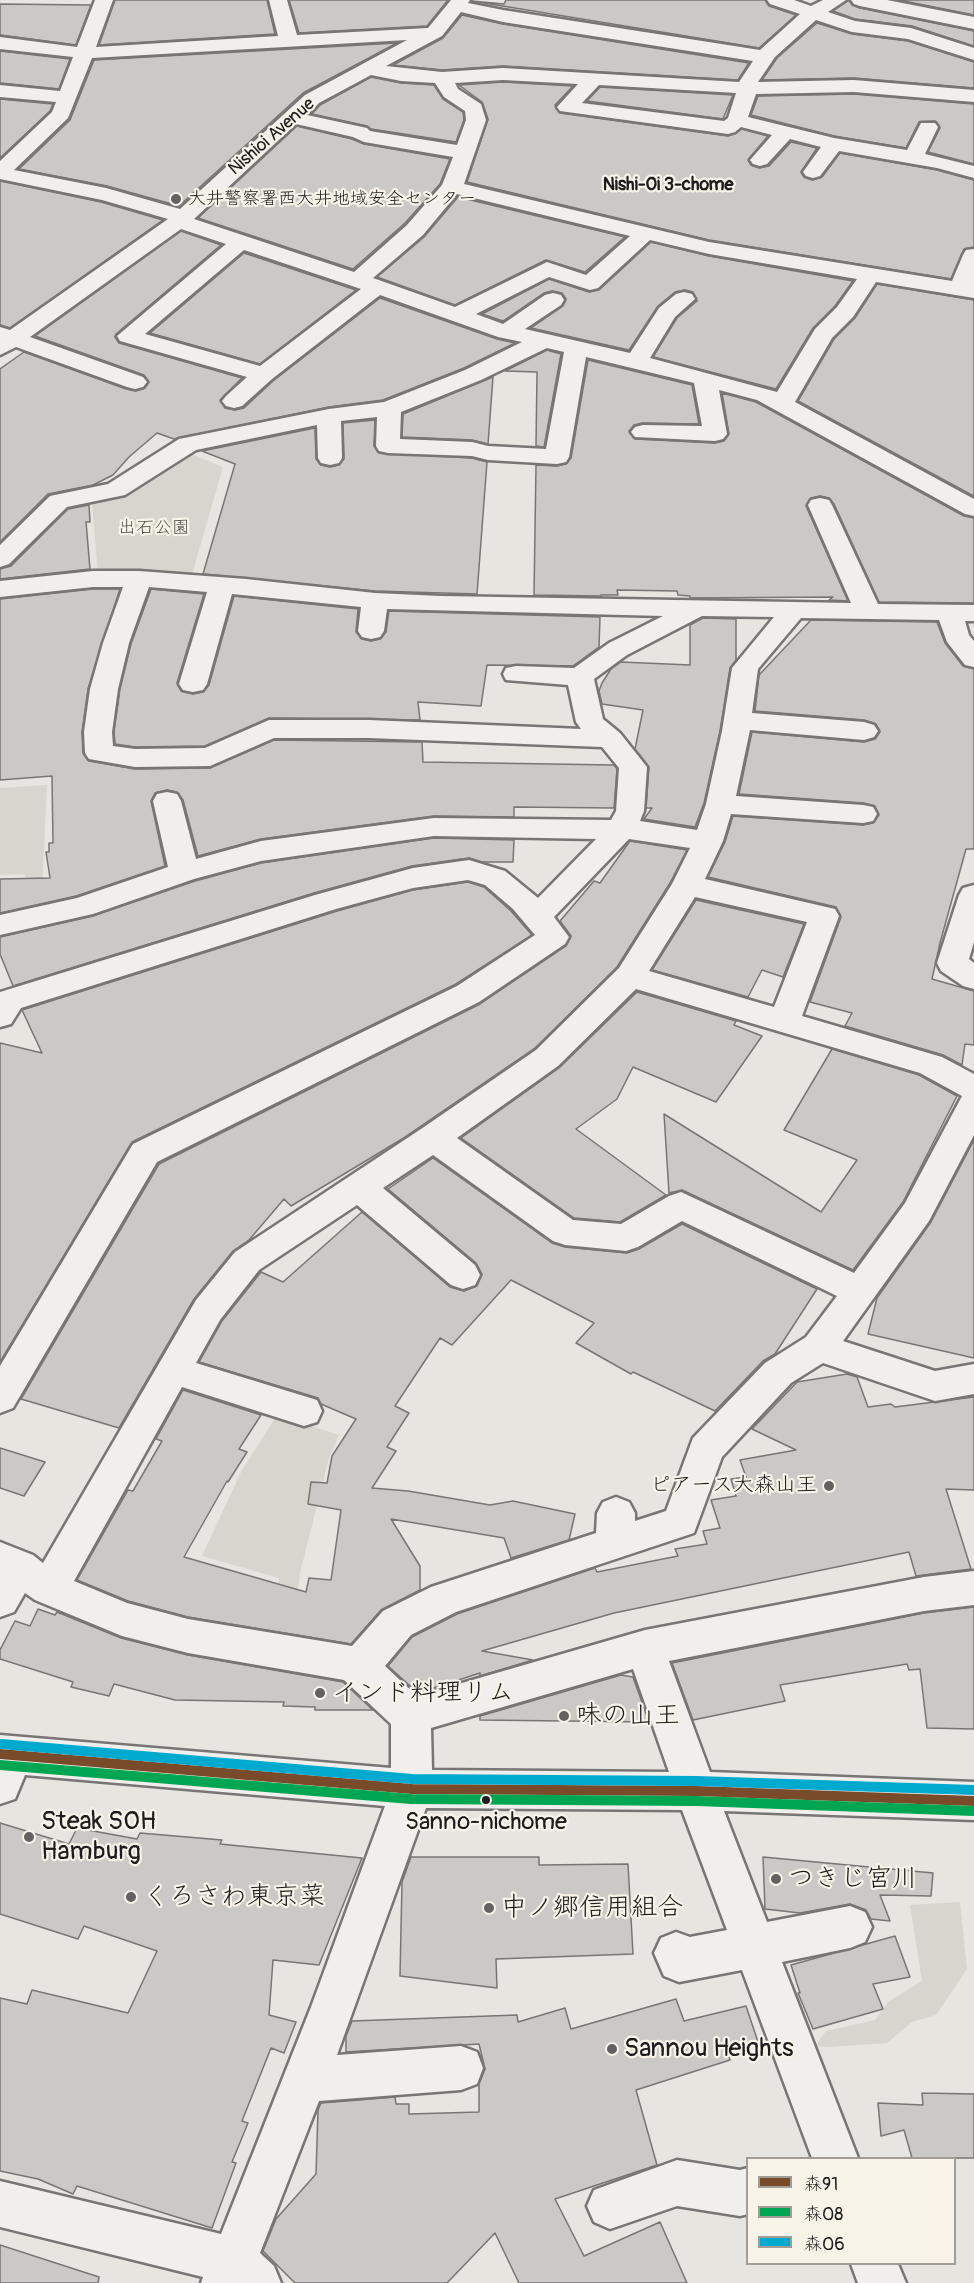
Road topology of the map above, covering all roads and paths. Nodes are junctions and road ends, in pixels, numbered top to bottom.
1 (104, 0) edge
2 (278, 0) edge
3 (776, 0) edge
4 (837, 0) edge
5 (860, 0) edge
6 (459, 3) edge
7 (812, 13) junction
8 (974, 23) edge
9 (612, 31) junction
10 (435, 33) junction
11 (289, 41) junction
12 (0, 43) edge
13 (83, 53) junction
14 (974, 54) edge
15 (766, 57) junction
16 (594, 67) junction
17 (370, 69) junction
18 (442, 78) junction
19 (748, 88) junction
20 (0, 91) edge
21 (974, 96) edge
22 (67, 97) junction
23 (290, 117) junction
24 (737, 120) junction
25 (928, 127) dead end
26 (786, 132) junction
27 (834, 144) junction
28 (466, 153) junction
29 (913, 158) junction
30 (760, 160) dead end
31 (0, 172) edge
32 (813, 172) dead end
33 (974, 172) edge
34 (452, 188) junction
35 (180, 219) junction
36 (646, 233) junction
37 (241, 242) junction
38 (974, 255) edge
39 (870, 275) junction
40 (367, 283) junction
41 (967, 290) edge
42 (684, 299) dead end
43 (553, 300) dead end
44 (456, 315) junction
45 (506, 332) junction
46 (4, 340) edge
47 (541, 342) junction
48 (576, 348) junction
49 (636, 361) junction
50 (264, 374) junction
51 (705, 379) junction
52 (135, 382) dead end
53 (234, 401) dead end
54 (782, 404) junction
55 (390, 408) junction
56 (329, 416) junction
57 (643, 432) dead end
58 (330, 458) dead end
59 (820, 505) dead end
60 (974, 509) edge
61 (0, 559) edge
62 (138, 579) junction
63 (222, 585) junction
64 (0, 589) edge
65 (375, 601) junction
66 (698, 608) junction
67 (794, 610) junction
68 (868, 611) junction
69 (962, 612) edge
70 (371, 631) dead end
71 (974, 659) edge
72 (516, 674) dead end
73 (580, 677) junction
74 (193, 684) dead end
75 (737, 720) junction
76 (864, 731) dead end
77 (610, 739) junction
78 (167, 801) dead end
79 (720, 804) junction
80 (863, 814) dead end
81 (621, 830) junction
82 (708, 841) junction
83 (183, 872) junction
84 (687, 885) junction
85 (974, 895) edge
86 (538, 916) junction
87 (0, 925) edge
88 (630, 976) junction
89 (974, 978) edge
90 (0, 1016) edge
91 (784, 1021) junction
92 (974, 1088) edge
93 (974, 1104) edge
94 (434, 1138) junction
95 (359, 1187) junction
96 (463, 1275) dead end
97 (861, 1292) junction
98 (819, 1347) junction
99 (173, 1370) junction
100 (974, 1379) edge
101 (0, 1398) edge
102 (304, 1411) dead end
103 (23, 1572) edge
104 (974, 1588) edge
105 (0, 1600) edge
106 (645, 1648) junction
107 (354, 1664) junction
108 (411, 1716) junction
109 (4, 1764) edge
110 (412, 1789) junction
111 (696, 1791) junction
112 (974, 1800) edge
113 (850, 1927) dead end
114 (755, 1946) junction
115 (676, 1953) dead end
116 (461, 2068) dead end
117 (304, 2080) junction
118 (835, 2157) edge
119 (746, 2190) edge
120 (0, 2204) edge
121 (610, 2206) dead end
122 (875, 2265) edge
123 (239, 2276) edge
124 (882, 2283) edge

1 - 13 street
2 - 11 street
3 - 7 street
4 - 7 street
5 - 8 street
6 - 9 street
6 - 10 street, Nishioi Avenue
7 - 14 street
7 - 15 street
9 - 15 street
9 - 16 street
10 - 11 street
10 - 17 street, Nishioi Avenue
11 - 13 street
12 - 13 street
13 - 22 street
15 - 19 street
16 - 18 street
16 - 19 street
16 - 24 street
17 - 18 street
17 - 23 street, Nishioi Avenue
18 - 28 street
19 - 21 street
19 - 24 street
20 - 22 street
22 - 31 street
23 - 28 street
23 - 35 street, Nishioi Avenue
24 - 26 street
25 - 29 street
26 - 27 street
26 - 30 street
27 - 29 street
27 - 32 street
28 - 34 street
29 - 33 street
31 - 35 street
34 - 36 street
34 - 40 street
35 - 37 street
35 - 46 street, Nishioi Avenue
36 - 39 street
36 - 44 street
37 - 40 street
37 - 50 street
38 - 41 street
39 - 41 street
39 - 54 street
40 - 44 street
40 - 50 street
42 - 49 street
43 - 45 street
44 - 45 street
45 - 47 street
46 - 52 street
47 - 48 street
47 - 55 street
48 - 49 street
48 - 55 street
49 - 51 street
50 - 53 street
51 - 54 street
51 - 57 street
54 - 60 street
55 - 56 street
56 - 58 street
56 - 61 street
59 - 68 street
62 - 63 street
62 - 64 street
62 - 77 street
63 - 65 street
63 - 74 street
65 - 66 street
65 - 70 street
66 - 67 street
66 - 73 street
67 - 68 street
67 - 75 street
68 - 69 street
69 - 71 street
72 - 73 street
73 - 77 street
75 - 76 street
75 - 79 street
77 - 81 street
78 - 83 street
79 - 80 street
79 - 82 street
81 - 82 street
81 - 83 street
81 - 86 street
82 - 84 street
83 - 87 street
84 - 88 street
84 - 91 street
85 - 89 street
86 - 90 street
86 - 101 street
88 - 91 street
88 - 94 street
91 - 92 street
93 - 97 street
94 - 95 street
94 - 97 street
95 - 96 street
95 - 99 street
97 - 98 street
98 - 100 street
98 - 107 street
99 - 102 street
99 - 103 street
103 - 105 street
103 - 107 street
104 - 106 street
106 - 108 street
106 - 111 street
107 - 108 street
108 - 110 street
109 - 110 street
110 - 111 street
110 - 117 street
111 - 112 street
111 - 114 street
113 - 114 street
114 - 115 street
114 - 118 street
116 - 117 street
117 - 123 street
119 - 121 street
120 - 123 street
122 - 124 street

